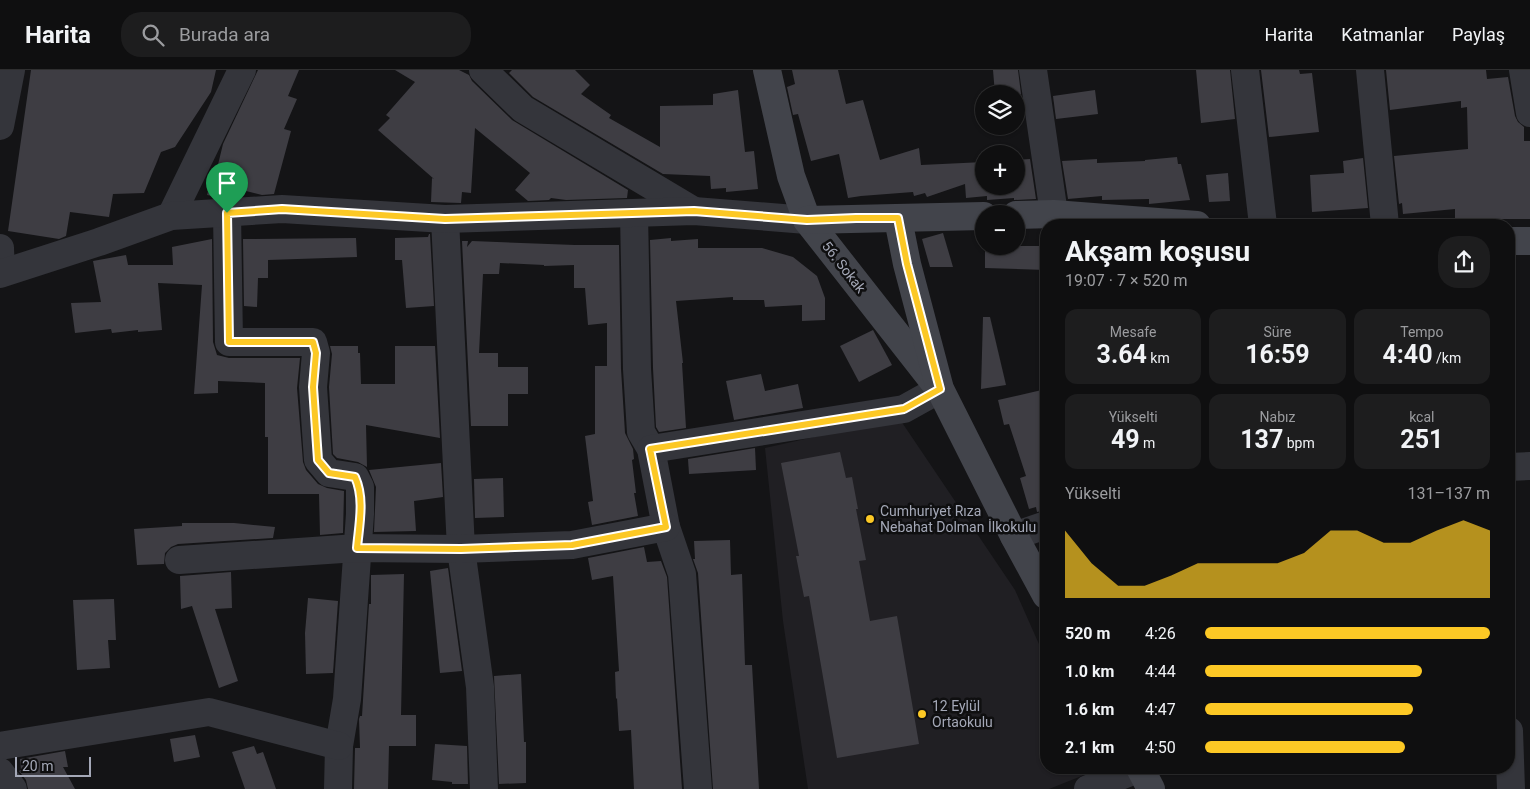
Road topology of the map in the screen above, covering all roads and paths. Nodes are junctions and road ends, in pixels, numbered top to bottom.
1 (11, 70) edge
2 (242, 70) edge
3 (483, 70) edge
4 (767, 70) edge
5 (1033, 70) edge
6 (1244, 70) edge
7 (1370, 70) edge
8 (1523, 70) edge
9 (1530, 114) edge
10 (0, 126) edge
11 (694, 211) junction
12 (227, 213) junction
13 (634, 214) junction
14 (1054, 214) junction
15 (1025, 215) edge
16 (171, 216) junction
17 (975, 216) edge
18 (898, 218) junction
19 (445, 219) junction
20 (1119, 219) edge
21 (1262, 219) edge
22 (1384, 219) edge
23 (807, 220) junction
24 (1515, 241) edge
25 (1530, 241) edge
26 (0, 265) edge
27 (940, 389) junction
28 (650, 449) junction
29 (1530, 466) edge
30 (1515, 467) edge
31 (666, 527) junction
32 (1040, 527) edge
33 (1014, 536) junction
34 (357, 548) junction
35 (461, 549) junction
36 (179, 560) dead end
37 (1040, 585) edge
38 (0, 746) edge
39 (339, 746) junction
40 (0, 772) edge
41 (1125, 774) edge
42 (1143, 774) edge
43 (1510, 774) edge
44 (13, 789) edge
45 (338, 789) edge
46 (484, 789) edge
47 (698, 789) edge
48 (1088, 789) edge
49 (1152, 789) edge
50 (1511, 789) edge

1 - 10 street
2 - 16 street
3 - 11 street
4 - 23 main road, 56. Sokak
5 - 14 street
6 - 21 street
7 - 22 street
8 - 9 street
11 - 13 street
11 - 23 street
12 - 16 street
12 - 19 street
12 - 34 street
13 - 19 street
13 - 28 street
14 - 15 main road
14 - 20 main road
16 - 26 street
17 - 18 main road
18 - 23 main road
18 - 27 main road
19 - 35 street
23 - 27 main road, 56. Sokak
24 - 25 main road
27 - 28 street
27 - 33 main road
28 - 31 street
29 - 30 street
31 - 35 street
31 - 47 street
32 - 33 street
33 - 37 main road
34 - 35 street
34 - 36 street
34 - 39 street
35 - 46 street
38 - 39 street
39 - 45 street
40 - 44 street
41 - 48 street
42 - 49 main road
43 - 50 street

